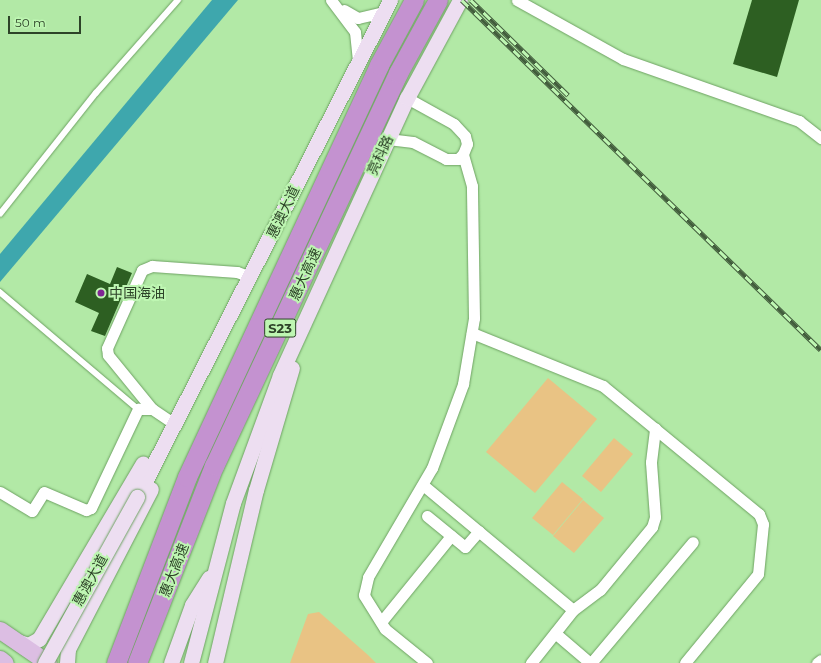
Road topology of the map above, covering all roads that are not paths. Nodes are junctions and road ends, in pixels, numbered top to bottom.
1 (178, 0) edge
2 (414, 0) edge
3 (438, 0) edge
4 (460, 0) edge
5 (516, 0) edge
6 (335, 3) edge
7 (387, 6) edge
8 (358, 62) junction
9 (407, 98) junction
10 (821, 138) edge
11 (388, 139) junction
12 (463, 154) junction
13 (0, 214) edge
14 (251, 277) junction
15 (0, 292) edge
16 (308, 315) junction
17 (472, 333) junction
18 (138, 409) junction
19 (152, 409) junction
20 (173, 423) junction
21 (655, 428) junction
22 (423, 485) junction
23 (0, 492) edge
24 (427, 516) dead end
25 (479, 531) junction
26 (451, 536) junction
27 (692, 542) dead end
28 (217, 564) junction
29 (573, 610) junction
30 (381, 622) junction
31 (0, 630) edge
32 (556, 633) junction
33 (16, 640) junction
34 (821, 660) edge
35 (45, 663) edge
36 (48, 663) edge
37 (67, 663) edge
38 (116, 663) edge
39 (137, 663) edge
40 (170, 663) edge
41 (191, 663) edge
42 (215, 663) edge
43 (427, 663) edge
44 (531, 663) edge
45 (590, 663) edge
46 (685, 663) edge
47 (816, 663) edge

1 - 13 lane
2 - 38 highway, 惠大高速 / S23
3 - 39 highway, 惠大高速 / S23
4 - 9 street, 亮科路
5 - 10 street
6 - 7 street
6 - 8 street
7 - 8 street, 惠澳大道
8 - 14 street, 惠澳大道
9 - 11 street, 亮科路
9 - 12 street
11 - 12 street
11 - 16 street, 亮科路
12 - 17 street
14 - 19 street
14 - 20 street, 惠澳大道
15 - 18 lane
16 - 28 street
16 - 42 street
17 - 21 street
17 - 22 street
18 - 19 street
18 - 23 street
19 - 20 street
20 - 33 street
20 - 35 street, 惠澳大道, bridge
20 - 37 street
21 - 29 street
21 - 46 street
22 - 25 street
22 - 30 street
24 - 26 street
25 - 26 street
25 - 29 street
26 - 30 street
27 - 45 street
28 - 40 street
28 - 41 street
29 - 32 street
30 - 43 street
31 - 33 main road
32 - 44 street
32 - 45 street
33 - 36 main road
34 - 47 street

